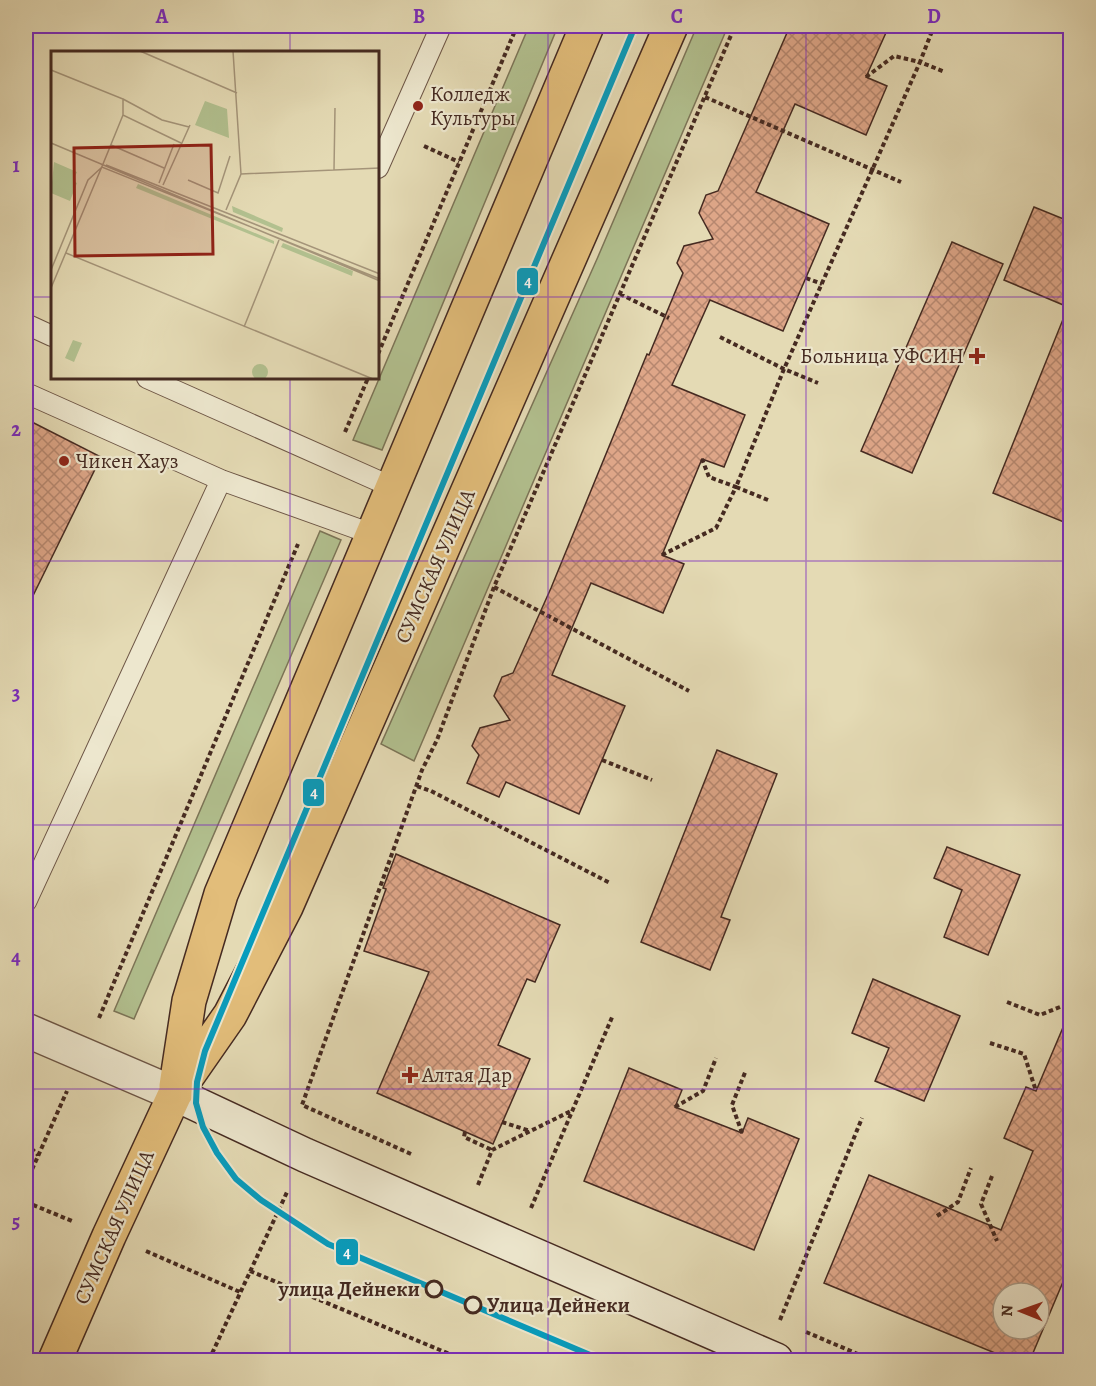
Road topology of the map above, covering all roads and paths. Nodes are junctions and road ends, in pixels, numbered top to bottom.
1 (441, 26) edge
2 (517, 26) edge
3 (587, 26) edge
4 (671, 26) edge
5 (735, 26) edge
6 (934, 26) edge
7 (921, 62) junction
8 (945, 72) dead end
9 (866, 77) dead end
10 (705, 97) junction
11 (380, 163) edge
12 (872, 169) junction
13 (901, 182) dead end
14 (806, 278) dead end
15 (822, 284) junction
16 (620, 294) junction
17 (669, 318) dead end
18 (26, 324) edge
19 (51, 336) edge
20 (720, 337) dead end
21 (380, 349) edge
22 (784, 369) junction
23 (152, 380) edge
24 (367, 380) edge
25 (818, 383) dead end
26 (26, 393) edge
27 (702, 459) dead end
28 (333, 460) junction
29 (221, 480) junction
30 (392, 487) junction
31 (736, 487) junction
32 (768, 500) dead end
33 (312, 512) junction
34 (372, 534) junction
35 (662, 555) dead end
36 (494, 587) junction
37 (689, 691) dead end
38 (602, 760) dead end
39 (652, 780) dead end
40 (417, 786) junction
41 (610, 883) dead end
42 (26, 902) edge
43 (1007, 1002) dead end
44 (1071, 1003) edge
45 (613, 1015) dead end
46 (26, 1030) edge
47 (990, 1043) dead end
48 (83, 1055) junction
49 (716, 1058) dead end
50 (746, 1070) dead end
51 (1036, 1091) dead end
52 (175, 1094) junction
53 (675, 1107) dead end
54 (572, 1110) junction
55 (325, 1115) junction
56 (862, 1118) dead end
57 (502, 1122) dead end
58 (530, 1131) junction
59 (465, 1132) dead end
60 (742, 1133) dead end
61 (26, 1143) edge
62 (492, 1150) junction
63 (38, 1155) junction
64 (305, 1155) junction
65 (412, 1155) dead end
66 (971, 1168) dead end
67 (28, 1171) edge
68 (992, 1176) dead end
69 (26, 1183) edge
70 (488, 1190) dead end
71 (538, 1212) dead end
72 (937, 1216) dead end
73 (997, 1241) dead end
74 (250, 1271) junction
75 (780, 1321) dead end
76 (55, 1360) edge
77 (209, 1360) edge
78 (464, 1360) edge
79 (776, 1360) edge

1 - 11 lane
2 - 21 path
3 - 30 main road, СУМСКАЯ УЛИЦА
4 - 52 main road, СУМСКАЯ УЛИЦА
5 - 10 path
6 - 7 path
7 - 8 path
7 - 9 path
7 - 12 path
10 - 12 path
10 - 16 path
12 - 13 path
12 - 15 path
14 - 15 path
15 - 22 path
16 - 17 path
16 - 36 path
18 - 19 lane
20 - 22 path
22 - 25 path
22 - 31 path
23 - 28 lane
24 - 28 path
26 - 29 lane
27 - 31 path
28 - 30 lane
29 - 33 lane
29 - 42 lane
30 - 34 main road, СУМСКАЯ УЛИЦА
31 - 32 path
31 - 35 path
33 - 34 lane
33 - 48 path
34 - 52 main road, СУМСКАЯ УЛИЦА
36 - 37 path
36 - 40 path
38 - 39 path
40 - 41 path
40 - 55 path
43 - 44 path
45 - 54 path
46 - 48 main road
47 - 51 path
48 - 52 main road
48 - 63 path
49 - 53 path
50 - 60 path
52 - 64 main road
52 - 76 main road, СУМСКАЯ УЛИЦА
54 - 58 path
54 - 71 path
55 - 64 path
55 - 65 path
56 - 75 path
57 - 58 path
58 - 62 path
59 - 62 path
61 - 63 path
62 - 70 path
63 - 67 path
64 - 74 path
64 - 79 main road
66 - 72 path
67 - 69 path
68 - 73 path
74 - 77 path
74 - 78 path

